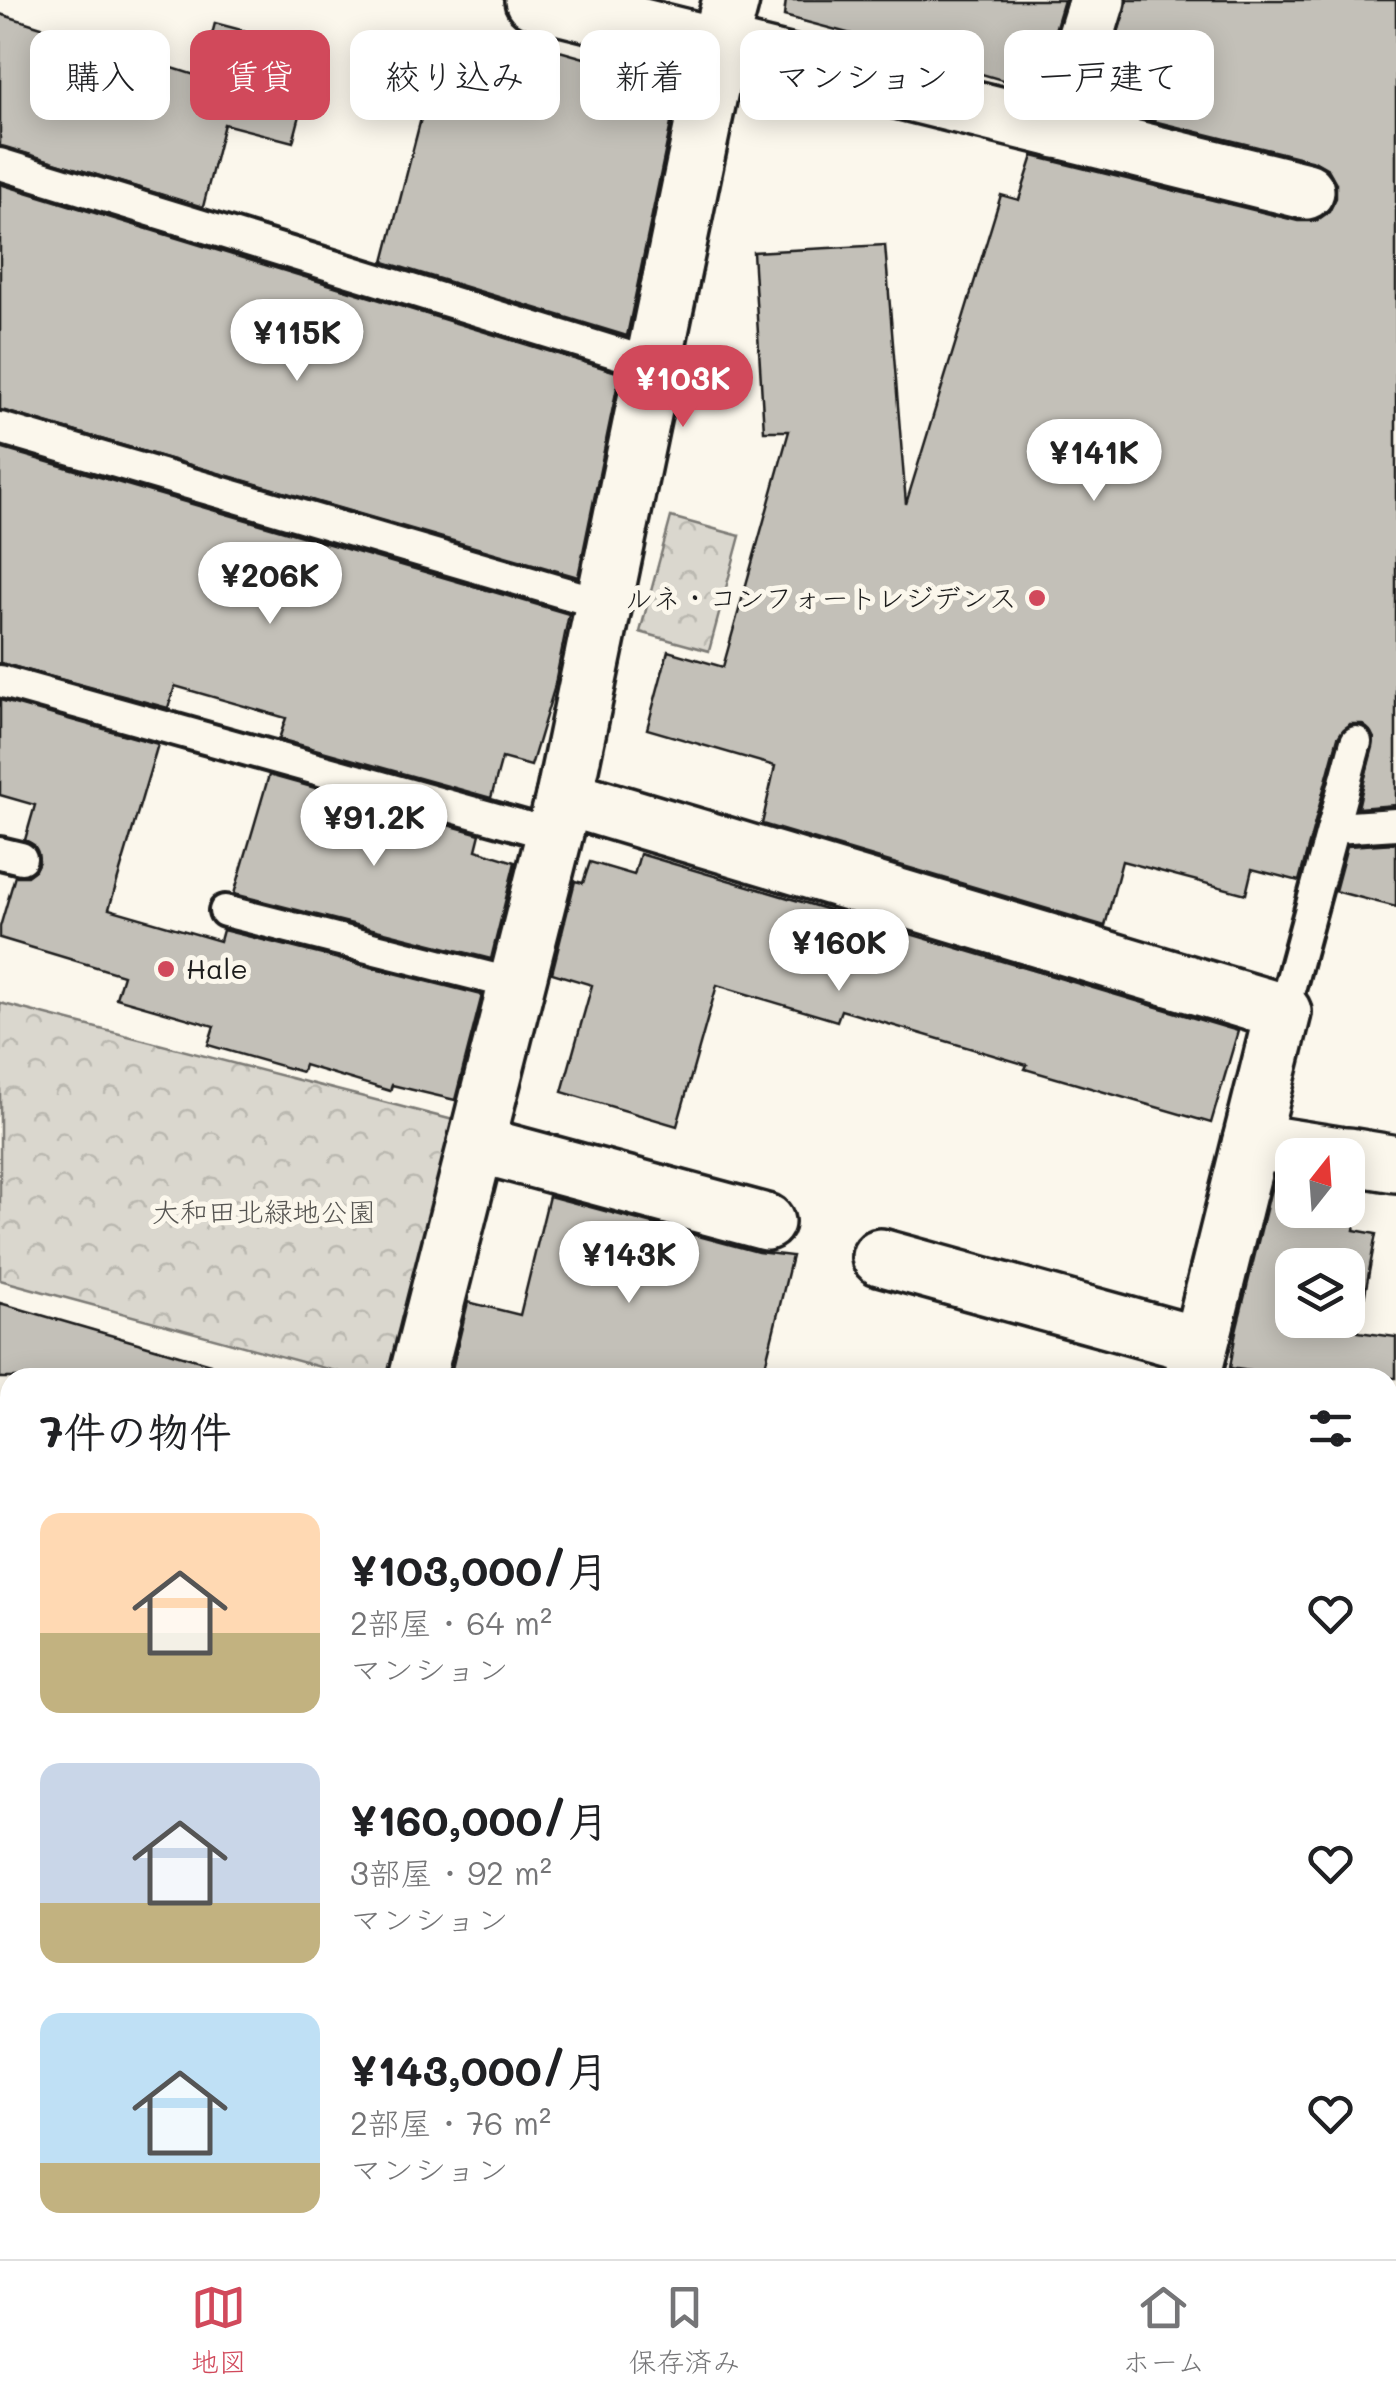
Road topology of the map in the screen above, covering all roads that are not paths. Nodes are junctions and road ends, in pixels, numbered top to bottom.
1 (534, 0) edge
2 (1097, 0) edge
3 (725, 23) edge
4 (1056, 130) junction
5 (0, 164) edge
6 (1306, 192) dead end
7 (653, 364) junction
8 (0, 428) edge
9 (603, 604) junction
10 (0, 681) edge
11 (1356, 742) dead end
12 (559, 816) junction
13 (1396, 824) edge
14 (1335, 828) junction
15 (224, 911) dead end
16 (514, 984) junction
17 (1282, 1012) junction
18 (1251, 1141) junction
19 (476, 1144) junction
20 (1275, 1145) edge
21 (1365, 1159) edge
22 (1396, 1164) edge
23 (766, 1222) dead end
24 (880, 1257) dead end
25 (1195, 1362) edge
26 (420, 1368) edge

1 - 3 street
2 - 4 street
3 - 4 street
3 - 7 street
4 - 6 street
5 - 7 lane
7 - 9 street
8 - 9 lane
9 - 12 street
10 - 12 lane
11 - 14 lane
12 - 16 street
12 - 17 street
13 - 14 lane
14 - 17 lane
15 - 16 lane
16 - 19 street
17 - 18 street
18 - 20 street
18 - 25 street
19 - 23 street
19 - 26 street
21 - 22 street
24 - 25 street

